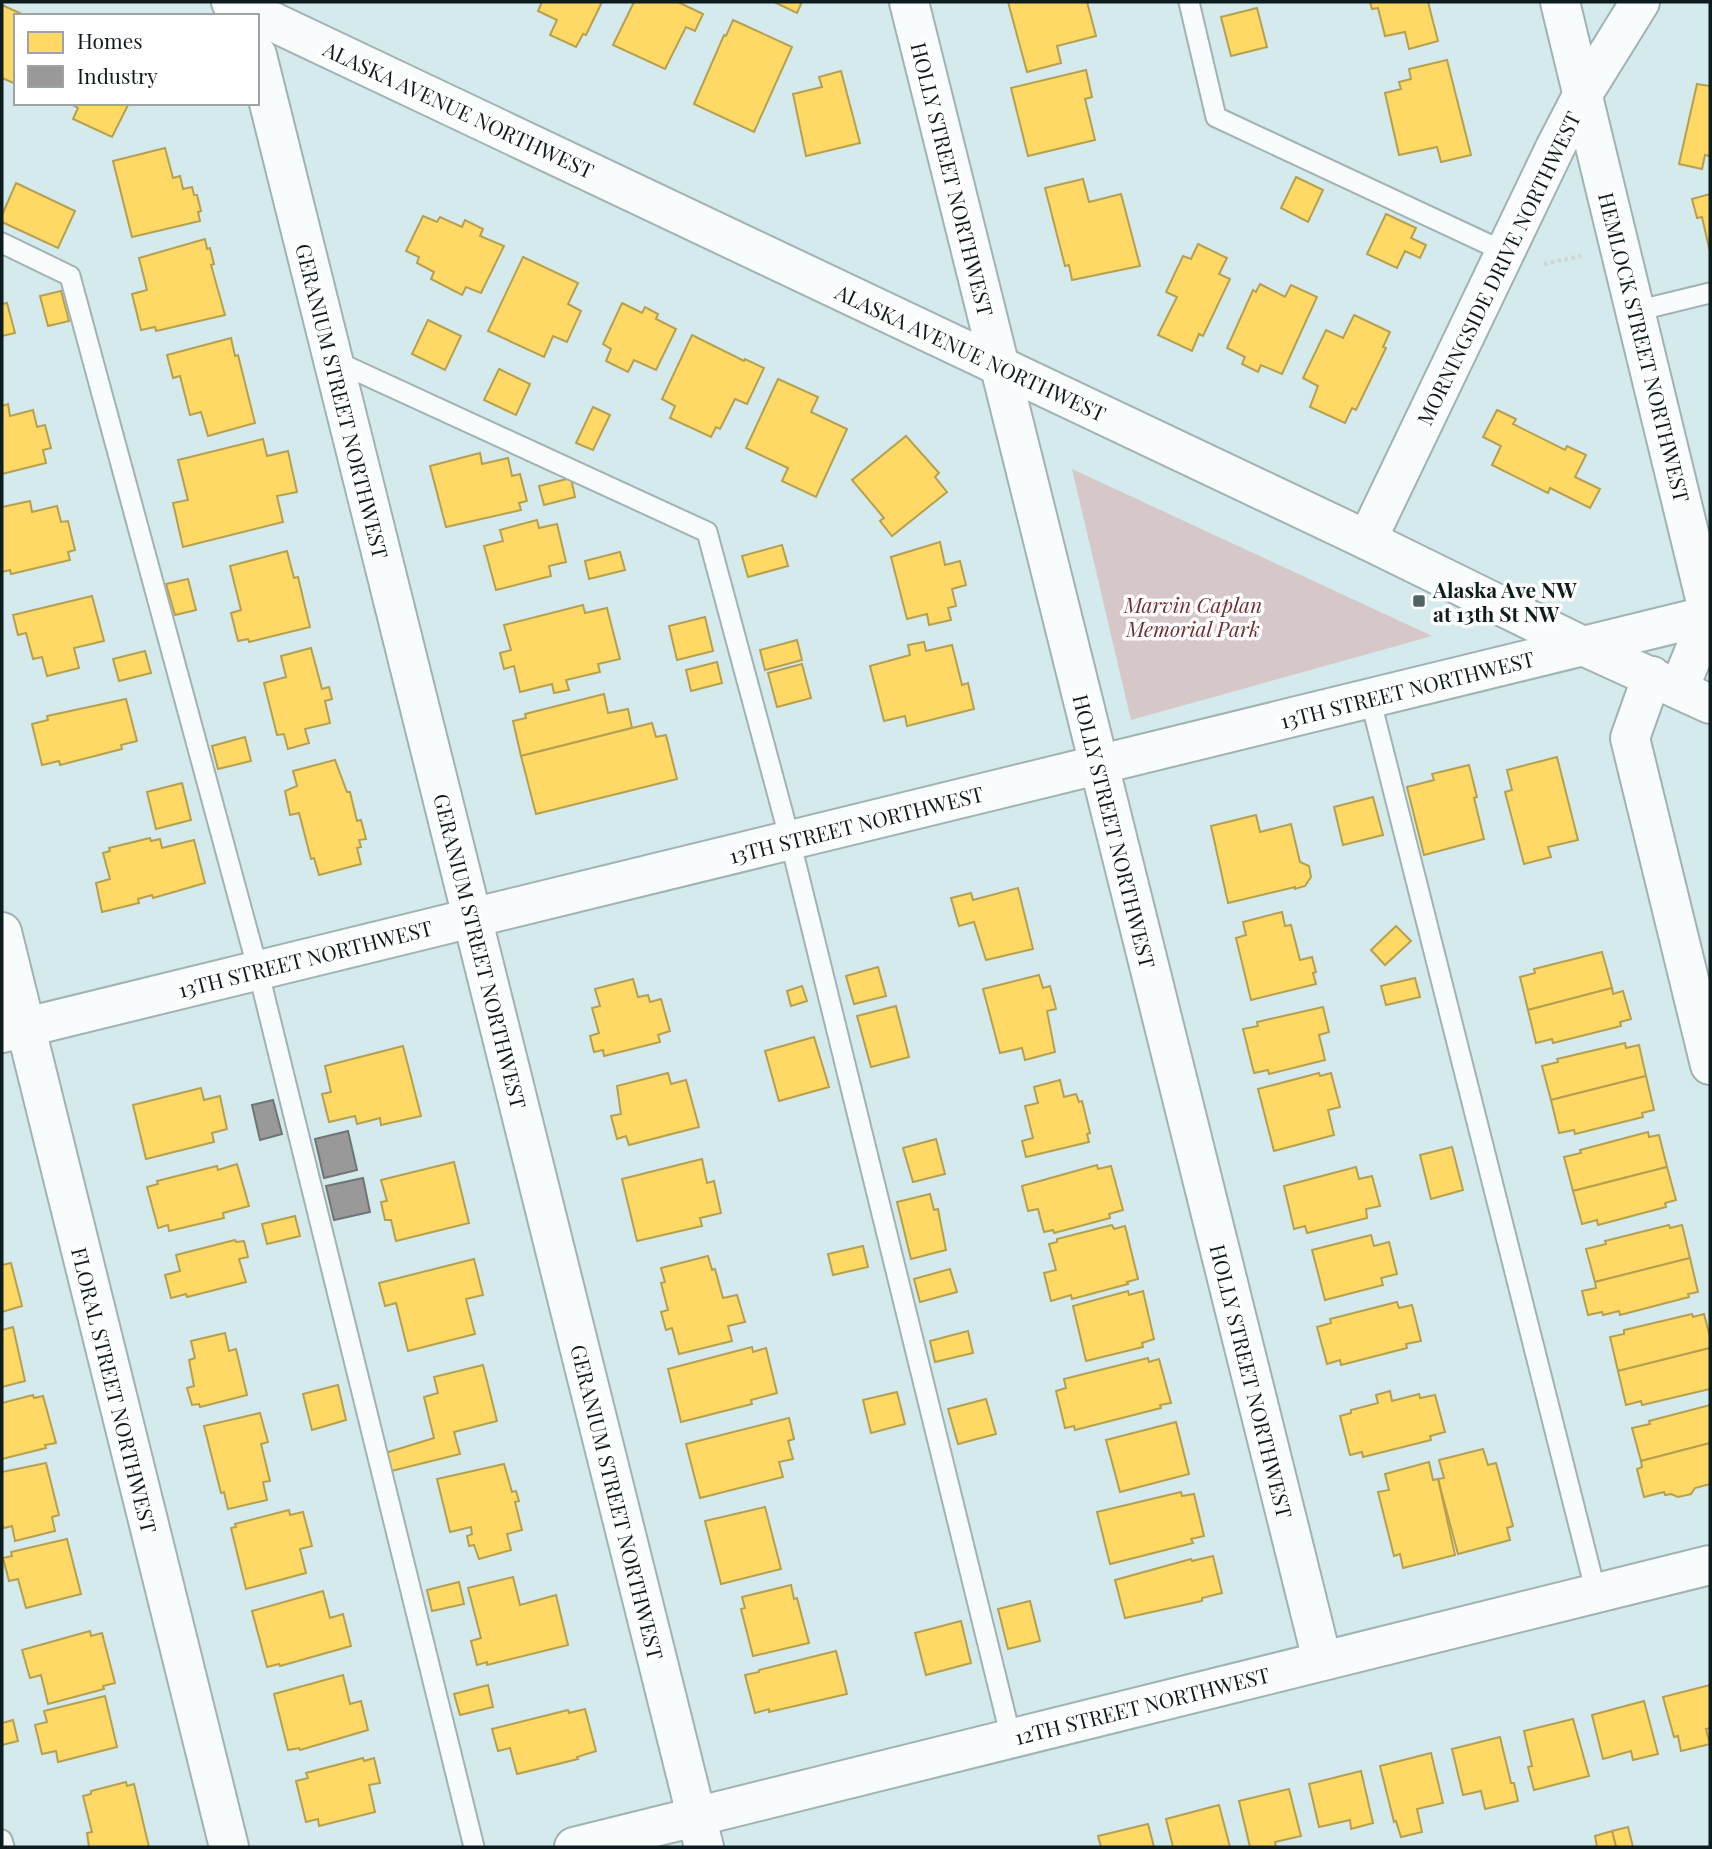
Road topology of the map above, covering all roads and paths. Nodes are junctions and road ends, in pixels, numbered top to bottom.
1 (909, 2) edge
2 (1189, 2) edge
3 (1560, 2) edge
4 (1640, 2) edge
5 (259, 15) edge
6 (259, 63) edge
7 (1583, 94) junction
8 (2, 243) edge
9 (1505, 252) junction
10 (1584, 256) dead end
11 (1544, 264) dead end
12 (1710, 293) edge
13 (1636, 310) junction
14 (333, 360) junction
15 (999, 365) junction
16 (1367, 540) junction
17 (1710, 615) edge
18 (1583, 646) junction
19 (1680, 690) edge
20 (1370, 698) junction
21 (1099, 765) junction
22 (790, 840) junction
23 (472, 918) junction
24 (2, 932) edge
25 (258, 970) junction
26 (13, 1030) edge
27 (1707, 1043) edge
28 (1710, 1565) edge
29 (1595, 1593) junction
30 (1322, 1660) junction
31 (1011, 1738) junction
32 (700, 1832) edge
33 (2, 1840) edge
34 (4, 1847) edge
35 (229, 1847) edge
36 (474, 1847) edge
37 (574, 1847) edge

1 - 15 street, HOLLY STREET NORTHWEST
2 - 9 lane
3 - 7 street, HEMLOCK STREET NORTHWEST
4 - 7 street, MORNINGSIDE DRIVE NORTHWEST
5 - 15 street, ALASKA AVENUE NORTHWEST
6 - 14 street, GERANIUM STREET NORTHWEST
7 - 9 street, MORNINGSIDE DRIVE NORTHWEST
7 - 13 street, HEMLOCK STREET NORTHWEST
8 - 25 lane
9 - 16 street, MORNINGSIDE DRIVE NORTHWEST
10 - 11 path
12 - 13 lane
13 - 17 street, HEMLOCK STREET NORTHWEST
14 - 22 lane
14 - 23 street, GERANIUM STREET NORTHWEST
15 - 16 street, ALASKA AVENUE NORTHWEST
15 - 21 street, HOLLY STREET NORTHWEST
16 - 18 street, ALASKA AVENUE NORTHWEST
17 - 18 street, 13TH STREET NORTHWEST
17 - 19 street
18 - 19 street, ALASKA AVENUE NORTHWEST
18 - 20 street, 13TH STREET NORTHWEST
19 - 27 street
20 - 21 street, 13TH STREET NORTHWEST
20 - 29 lane
21 - 22 street, 13TH STREET NORTHWEST
21 - 30 street, HOLLY STREET NORTHWEST
22 - 23 street, 13TH STREET NORTHWEST
22 - 31 lane
23 - 25 street, 13TH STREET NORTHWEST
23 - 32 street, GERANIUM STREET NORTHWEST
24 - 26 street, FLORAL STREET NORTHWEST
25 - 26 street, 13TH STREET NORTHWEST
25 - 36 lane
26 - 35 street, FLORAL STREET NORTHWEST
28 - 29 street, 12TH STREET NORTHWEST
29 - 30 street, 12TH STREET NORTHWEST
30 - 31 street, 12TH STREET NORTHWEST
31 - 32 street, 12TH STREET NORTHWEST
32 - 37 street, 12TH STREET NORTHWEST
33 - 34 lane

